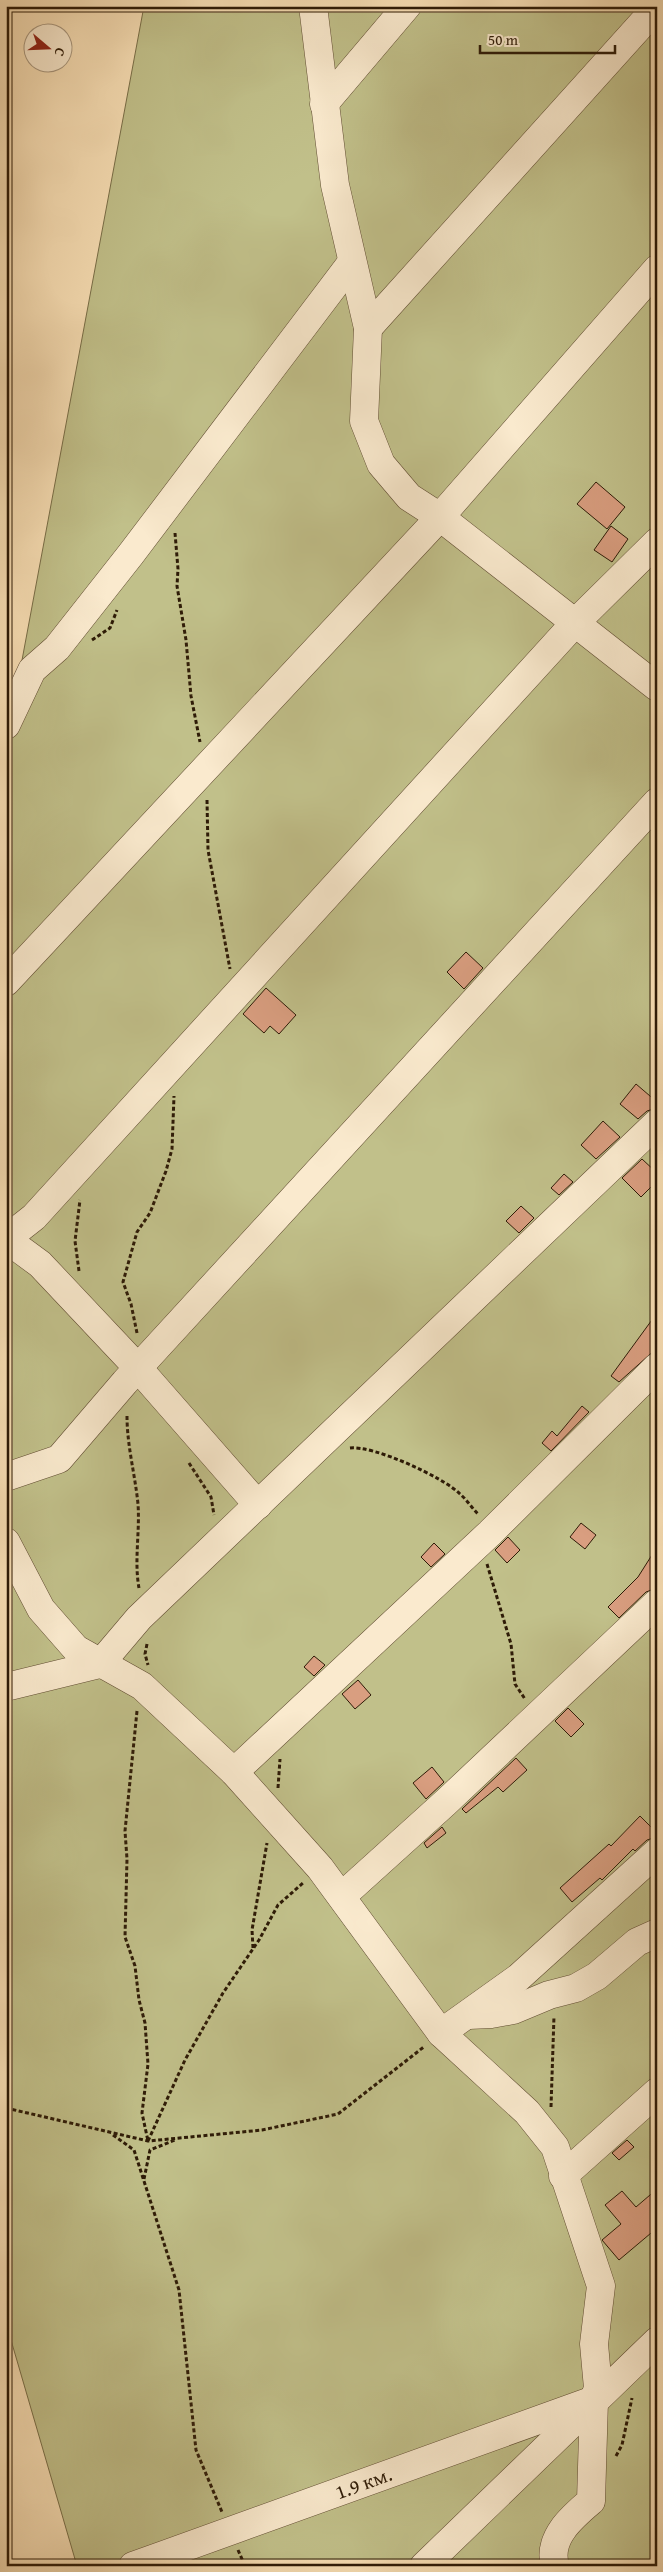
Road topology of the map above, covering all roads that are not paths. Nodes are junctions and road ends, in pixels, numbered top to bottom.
1 (313, 6) edge
2 (406, 6) edge
3 (657, 7) edge
4 (324, 104) junction
5 (352, 262) junction
6 (657, 269) edge
7 (368, 328) junction
8 (440, 517) junction
9 (657, 542) edge
10 (574, 624) junction
11 (657, 687) edge
12 (6, 725) edge
13 (657, 802) edge
14 (6, 982) edge
15 (657, 1123) edge
16 (657, 1367) edge
17 (131, 1375) junction
18 (6, 1477) edge
19 (258, 1505) junction
20 (6, 1542) edge
21 (657, 1603) edge
22 (100, 1664) junction
23 (6, 1687) edge
24 (234, 1772) junction
25 (657, 1852) edge
26 (342, 1896) junction
27 (657, 1933) edge
28 (468, 2014) junction
29 (441, 2033) junction
30 (657, 2092) edge
31 (563, 2176) junction
32 (657, 2341) edge
33 (594, 2400) junction
34 (133, 2566) edge
35 (424, 2566) edge
36 (555, 2566) edge

1 - 4 street
2 - 4 street
3 - 7 street
4 - 5 street
5 - 7 street
5 - 12 street
6 - 8 street
7 - 8 street
8 - 10 street
8 - 14 street
9 - 10 street
10 - 11 street
10 - 17 street
13 - 17 street
15 - 19 street
16 - 24 street
17 - 18 street
17 - 19 street
19 - 22 street
20 - 22 street
21 - 26 street
22 - 23 street
22 - 24 street
24 - 26 street
25 - 28 street
26 - 29 street
27 - 28 street
28 - 29 street
29 - 31 street
30 - 31 street
31 - 33 street
32 - 33 street
33 - 34 street, 1.9 км.
33 - 35 street
33 - 36 street

